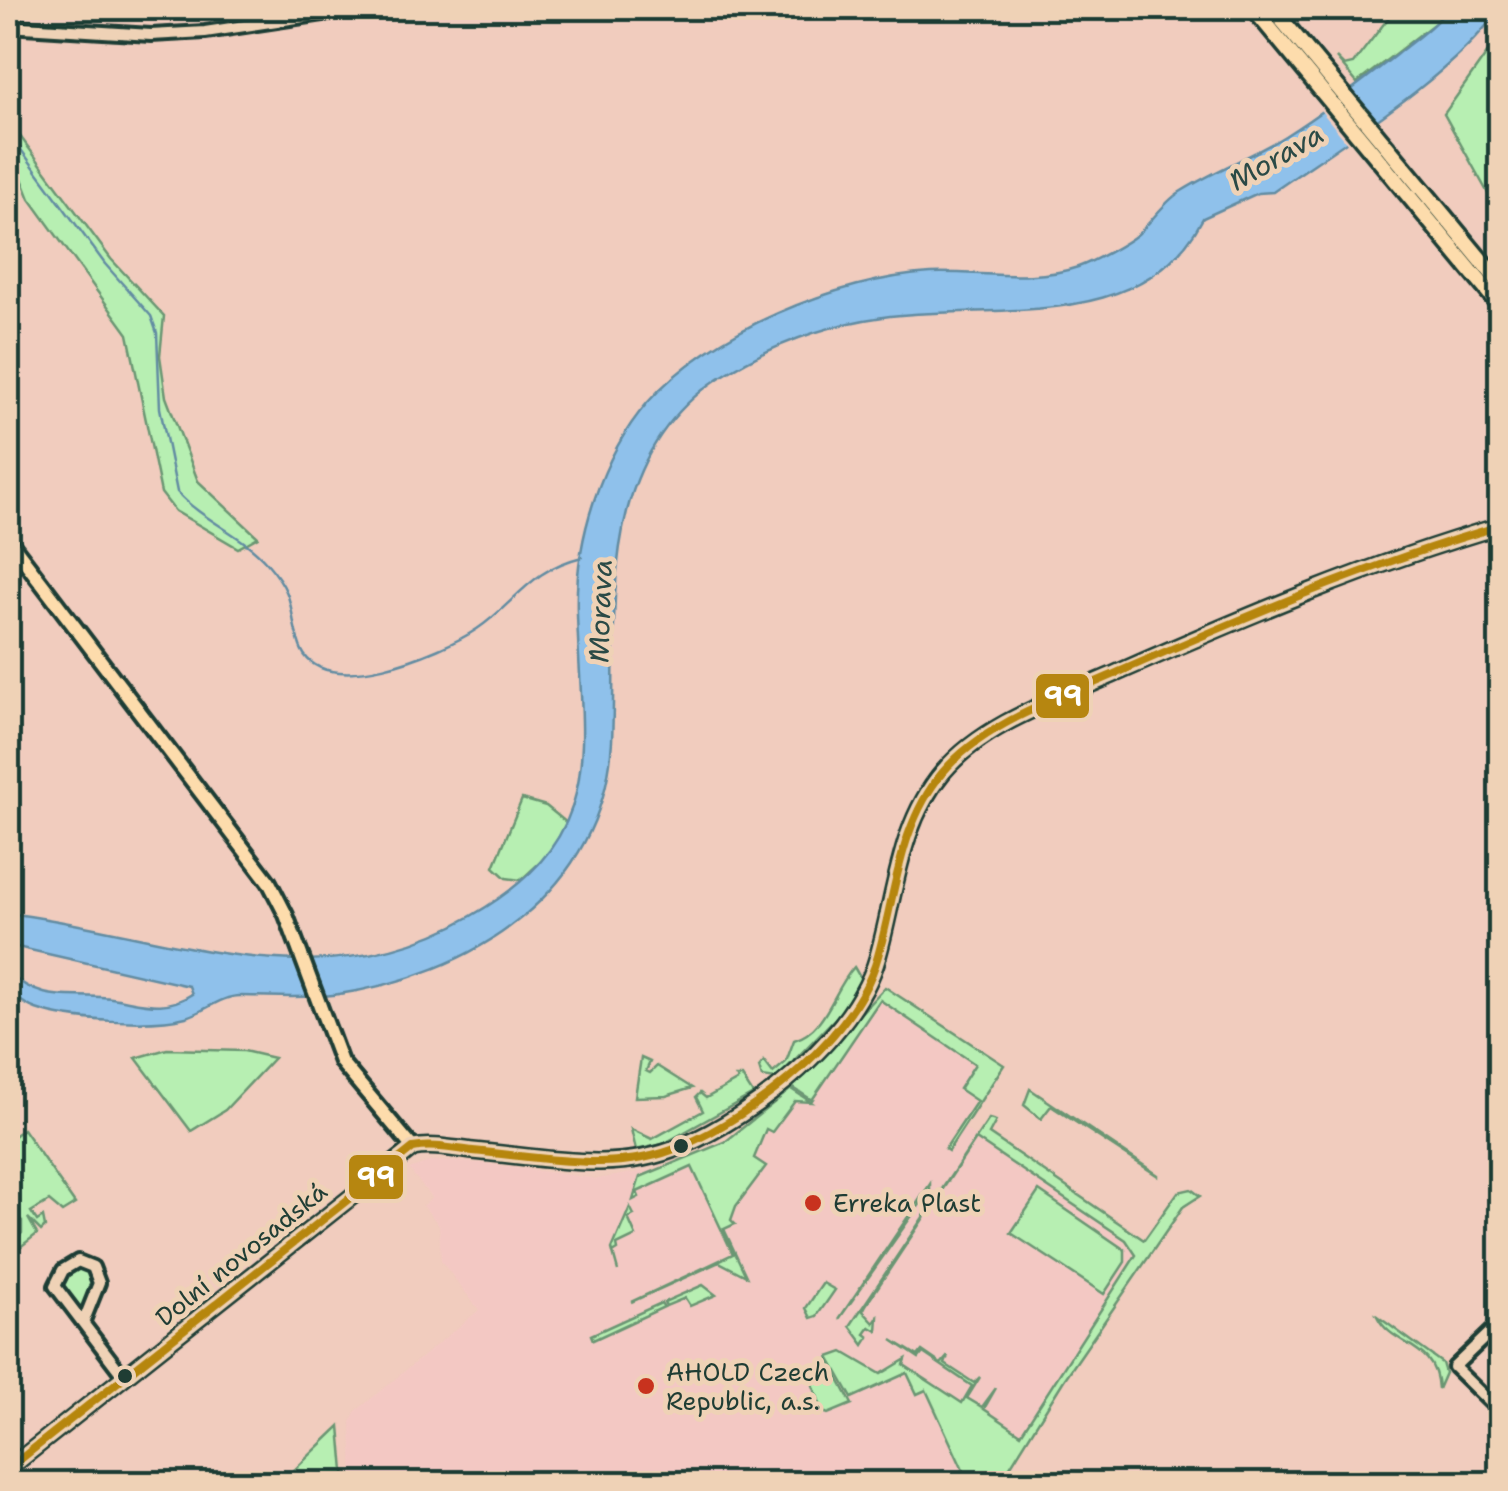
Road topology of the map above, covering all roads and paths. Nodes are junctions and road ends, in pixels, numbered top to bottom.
1 (362, 8) edge
2 (1253, 8) edge
3 (1272, 8) edge
4 (8, 26) edge
5 (1392, 168) junction
6 (1500, 283) edge
7 (1500, 306) edge
8 (1500, 526) edge
9 (8, 539) edge
10 (413, 1148) junction
11 (83, 1323) junction
12 (1500, 1324) edge
13 (124, 1377) junction
14 (1500, 1412) edge
15 (8, 1470) edge

1 - 4 street
2 - 5 highway
3 - 5 highway
5 - 6 highway
5 - 7 highway
8 - 10 main road
9 - 10 main road
10 - 13 main road, Dolní novosadská
11 - 11 street
11 - 13 street
12 - 14 street
13 - 15 main road, Dolní novosadská

